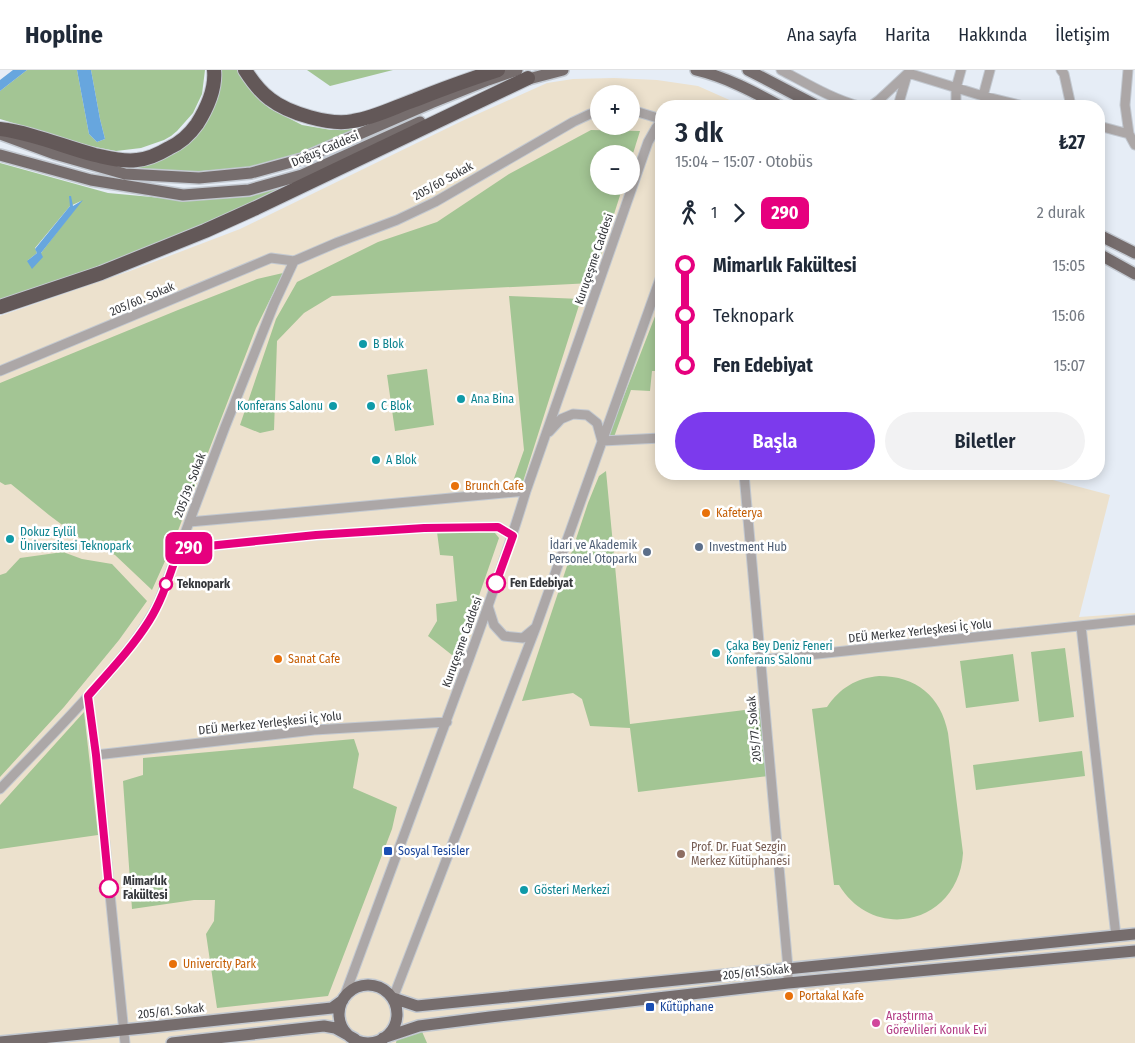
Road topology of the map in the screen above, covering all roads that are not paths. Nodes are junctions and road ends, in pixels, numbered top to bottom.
1 (214, 70) edge
2 (245, 70) edge
3 (498, 70) edge
4 (563, 70) edge
5 (696, 70) edge
6 (748, 70) edge
7 (781, 70) edge
8 (961, 70) edge
9 (990, 70) edge
10 (1061, 70) edge
11 (1128, 70) edge
12 (908, 71) edge
13 (523, 74) edge
14 (956, 88) junction
15 (984, 96) junction
16 (768, 100) edge
17 (806, 100) edge
18 (842, 100) edge
19 (879, 100) edge
20 (900, 100) edge
21 (956, 100) edge
22 (1000, 100) edge
23 (1070, 100) edge
24 (640, 113) edge
25 (590, 114) edge
26 (655, 119) edge
27 (1105, 128) edge
28 (0, 129) edge
29 (655, 130) edge
30 (0, 134) edge
31 (1130, 134) junction
32 (1135, 144) edge
33 (0, 155) edge
34 (1105, 238) edge
35 (1135, 253) edge
36 (1105, 257) edge
37 (294, 261) junction
38 (1135, 274) edge
39 (655, 293) edge
40 (0, 307) edge
41 (0, 371) edge
42 (546, 436) junction
43 (655, 438) edge
44 (602, 441) junction
45 (745, 480) edge
46 (526, 491) junction
47 (189, 522) junction
48 (513, 536) junction
49 (179, 549) junction
50 (488, 605) junction
51 (1135, 620) edge
52 (1081, 626) junction
53 (536, 627) junction
54 (761, 660) junction
55 (88, 696) junction
56 (446, 722) junction
57 (96, 755) junction
58 (0, 790) edge
59 (1135, 934) edge
60 (1116, 936) junction
61 (1135, 951) edge
62 (788, 968) junction
63 (788, 983) junction
64 (393, 998) junction
65 (343, 1000) junction
66 (124, 1030) junction
67 (383, 1038) junction
68 (355, 1039) junction
69 (0, 1042) edge
70 (124, 1043) edge
71 (172, 1043) edge

1 - 28 highway
2 - 3 highway
4 - 13 main road, Doğuş Caddesi
5 - 16 main road
6 - 17 main road
7 - 18 street
8 - 14 street
9 - 15 street
10 - 23 street
11 - 31 street
12 - 14 street
12 - 19 street
12 - 20 street
13 - 30 main road, Doğuş Caddesi
13 - 33 main road, Doğuş Caddesi
13 - 40 highway
14 - 15 street
14 - 21 street
15 - 22 street
24 - 26 street
25 - 37 street, 205/60 Sokak
27 - 31 street
29 - 42 street, Kuruçeşme Caddesi
31 - 32 street
34 - 35 main road
36 - 38 main road
37 - 41 street, 205/60. Sokak
37 - 47 street, 205/39. Sokak
39 - 44 street
42 - 44 street
42 - 46 street, Kuruçeşme Caddesi
43 - 44 street
44 - 53 street
45 - 54 street, 205/77. Sokak
46 - 47 street
46 - 48 street, Kuruçeşme Caddesi
47 - 49 street, 205/39. Sokak
48 - 49 street
48 - 50 street, Kuruçeşme Caddesi
49 - 55 street, 205/39. Sokak
50 - 53 street
50 - 56 street, Kuruçeşme Caddesi
51 - 52 street, DEÜ Merkez Yerleşkesi İç Yolu
52 - 54 street, DEÜ Merkez Yerleşkesi İç Yolu
52 - 60 street
53 - 64 street
54 - 62 street, 205/77. Sokak
55 - 57 street
55 - 58 street, 205/39. Sokak
56 - 57 street, DEÜ Merkez Yerleşkesi İç Yolu
56 - 65 street, Kuruçeşme Caddesi
57 - 66 street
59 - 60 main road, 205/61. Sokak
60 - 62 main road, 205/61. Sokak
61 - 63 main road, 205/61. Sokak
62 - 63 street, 205/77. Sokak
62 - 64 main road, 205/61. Sokak
63 - 67 main road, 205/61. Sokak
64 - 65 main road
64 - 67 main road
65 - 66 main road, 205/61. Sokak
65 - 68 main road
66 - 69 main road, 205/61. Sokak
66 - 70 street
67 - 68 main road
68 - 71 main road

